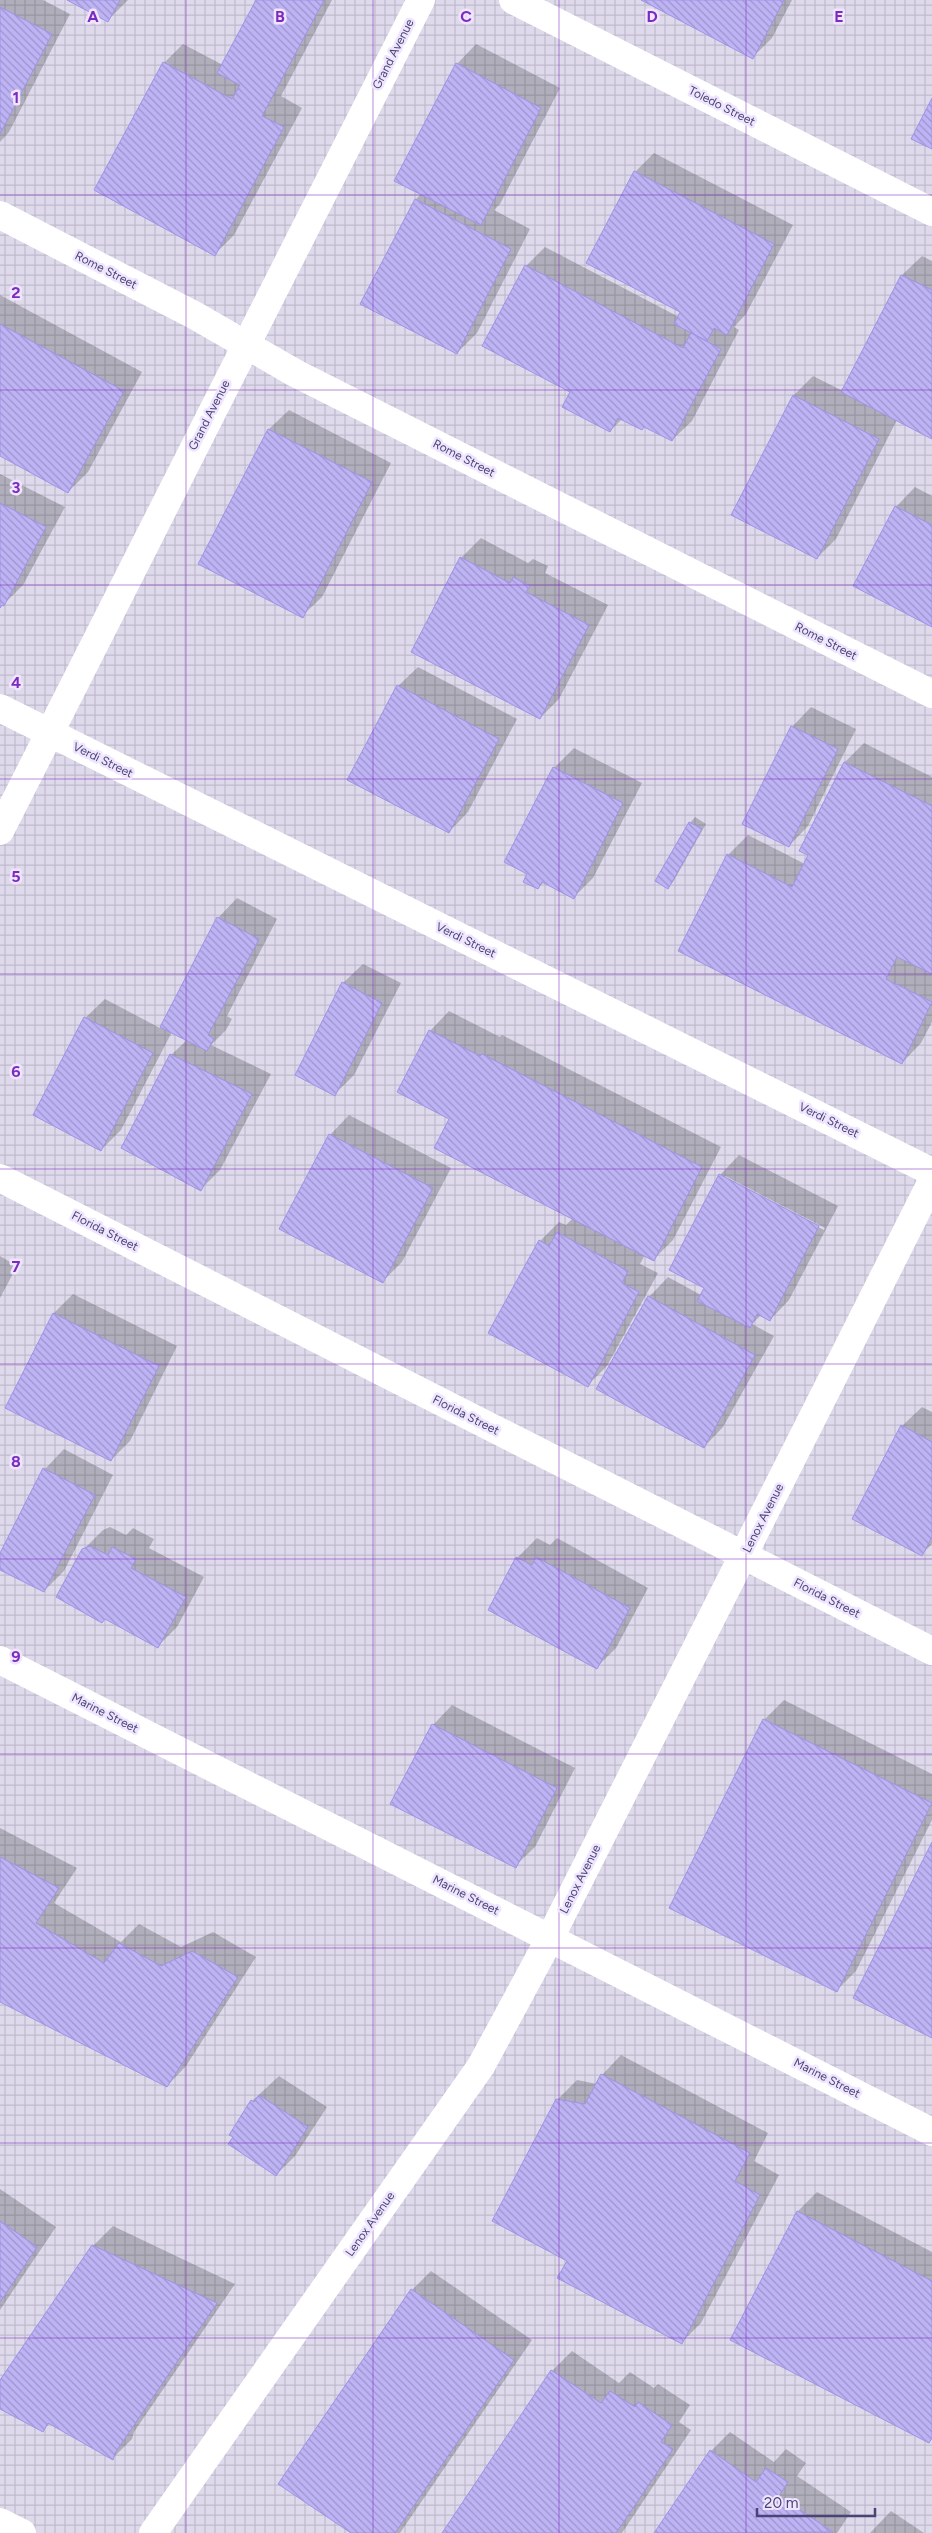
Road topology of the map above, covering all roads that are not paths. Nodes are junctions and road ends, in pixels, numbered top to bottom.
1 (421, 0) edge
2 (513, 0) edge
3 (932, 212) edge
4 (0, 215) edge
5 (244, 345) junction
6 (932, 694) edge
7 (0, 708) edge
8 (49, 733) junction
9 (0, 831) edge
10 (932, 1172) edge
11 (0, 1178) edge
12 (932, 1181) edge
13 (744, 1556) junction
14 (932, 1651) edge
15 (0, 1660) edge
16 (550, 1938) junction
17 (932, 2132) edge
18 (0, 2522) edge
19 (22, 2533) edge
20 (153, 2533) edge

1 - 5 street, Grand Avenue
2 - 3 street, Toledo Street
4 - 5 street, Rome Street
5 - 6 street, Rome Street
5 - 8 street, Grand Avenue
7 - 8 street, Verdi Street
8 - 9 street, Grand Avenue
8 - 10 street, Verdi Street
11 - 13 street, Florida Street
12 - 13 street, Lenox Avenue
13 - 14 street, Florida Street
13 - 16 street, Lenox Avenue
15 - 16 street, Marine Street
16 - 17 street, Marine Street
16 - 20 street, Lenox Avenue
18 - 19 street

